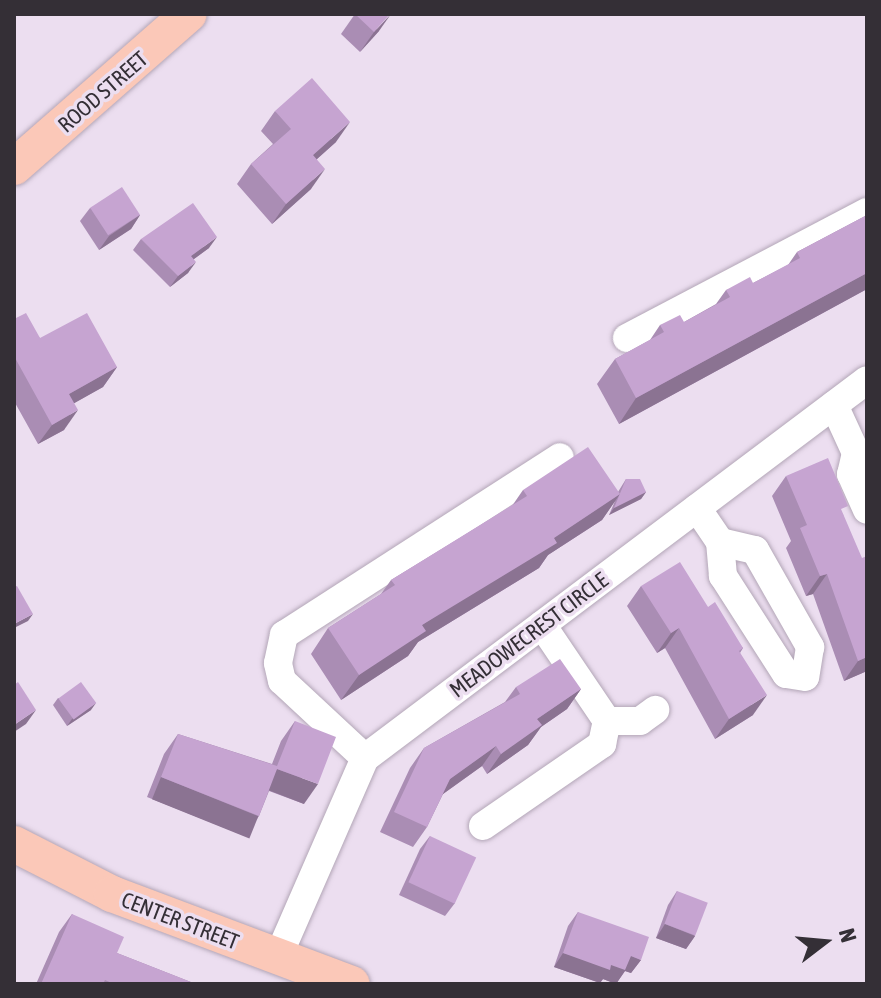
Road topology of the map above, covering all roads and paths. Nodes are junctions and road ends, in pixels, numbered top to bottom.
1 (189, 14) edge
2 (14, 167) edge
3 (867, 212) edge
4 (627, 338) dead end
5 (867, 380) edge
6 (834, 405) junction
7 (862, 455) edge
8 (560, 457) dead end
9 (697, 508) junction
10 (867, 510) edge
11 (720, 542) dead end
12 (542, 625) junction
13 (655, 710) dead end
14 (607, 721) junction
15 (365, 758) junction
16 (483, 826) dead end
17 (14, 844) edge
18 (278, 957) junction
19 (352, 984) edge

1 - 2 main road, ROOD STREET
3 - 4 street
5 - 6 street, MEADOWECREST CIRCLE
6 - 7 street
6 - 9 street, MEADOWECREST CIRCLE
7 - 10 street
8 - 15 street
9 - 11 street
9 - 12 street, MEADOWECREST CIRCLE
12 - 14 street
12 - 15 street, MEADOWECREST CIRCLE
13 - 14 street
14 - 16 street
15 - 18 street, MEADOWECREST CIRCLE
17 - 18 main road, CENTER STREET
18 - 19 main road, CENTER STREET

